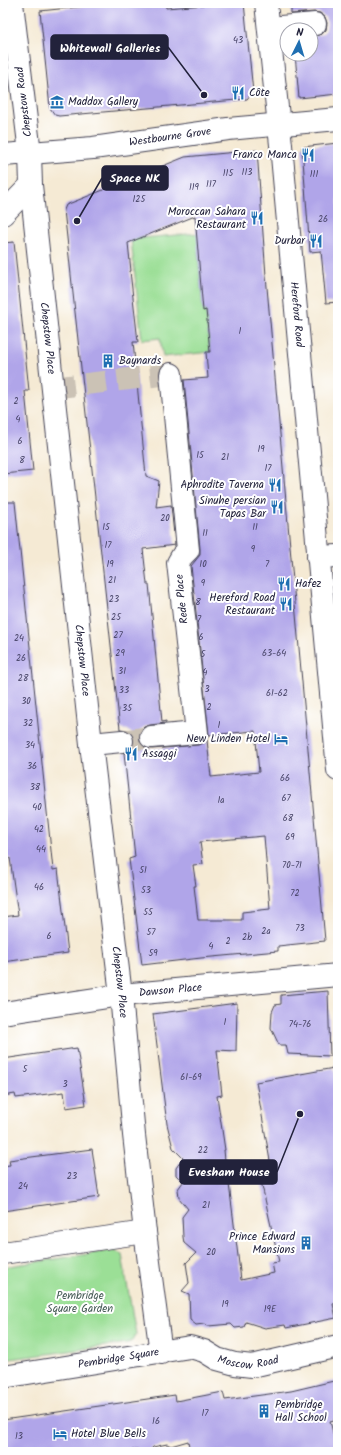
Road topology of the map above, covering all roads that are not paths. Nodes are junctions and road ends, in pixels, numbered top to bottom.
1 (16, 3) edge
2 (266, 3) edge
3 (279, 27) edge
4 (269, 28) junction
5 (338, 119) edge
6 (279, 124) junction
7 (30, 153) junction
8 (3, 154) edge
9 (31, 185) junction
10 (3, 214) edge
11 (171, 374) dead end
12 (328, 556) edge
13 (151, 737) tunnel mouth
14 (122, 741) tunnel mouth
15 (91, 744) junction
16 (338, 769) edge
17 (338, 975) edge
18 (121, 996) junction
19 (3, 1013) edge
20 (134, 1135) joint
21 (145, 1232) junction
22 (3, 1253) edge
23 (338, 1346) edge
24 (161, 1353) junction
25 (3, 1377) edge

1 - 7 street, Chepstow Road
2 - 4 street, Hereford Road
3 - 4 street
4 - 6 street, Hereford Road
5 - 6 street, Westbourne Grove
6 - 7 street, Westbourne Grove
6 - 12 street, Hereford Road
7 - 8 street, Westbourne Grove
7 - 9 street, Chepstow Road
9 - 10 street
9 - 15 street, Chepstow Place
11 - 13 street, Rede Place
12 - 16 street, Hereford Road
14 - 15 street
15 - 18 street, Chepstow Place
17 - 18 street, Dawson Place
18 - 19 street, Dawson Place
18 - 20 street, Chepstow Place
20 - 21 street, Pembridge Square
21 - 22 street
21 - 24 street, Pembridge Square
23 - 24 street, Moscow Road
24 - 25 street, Pembridge Square

